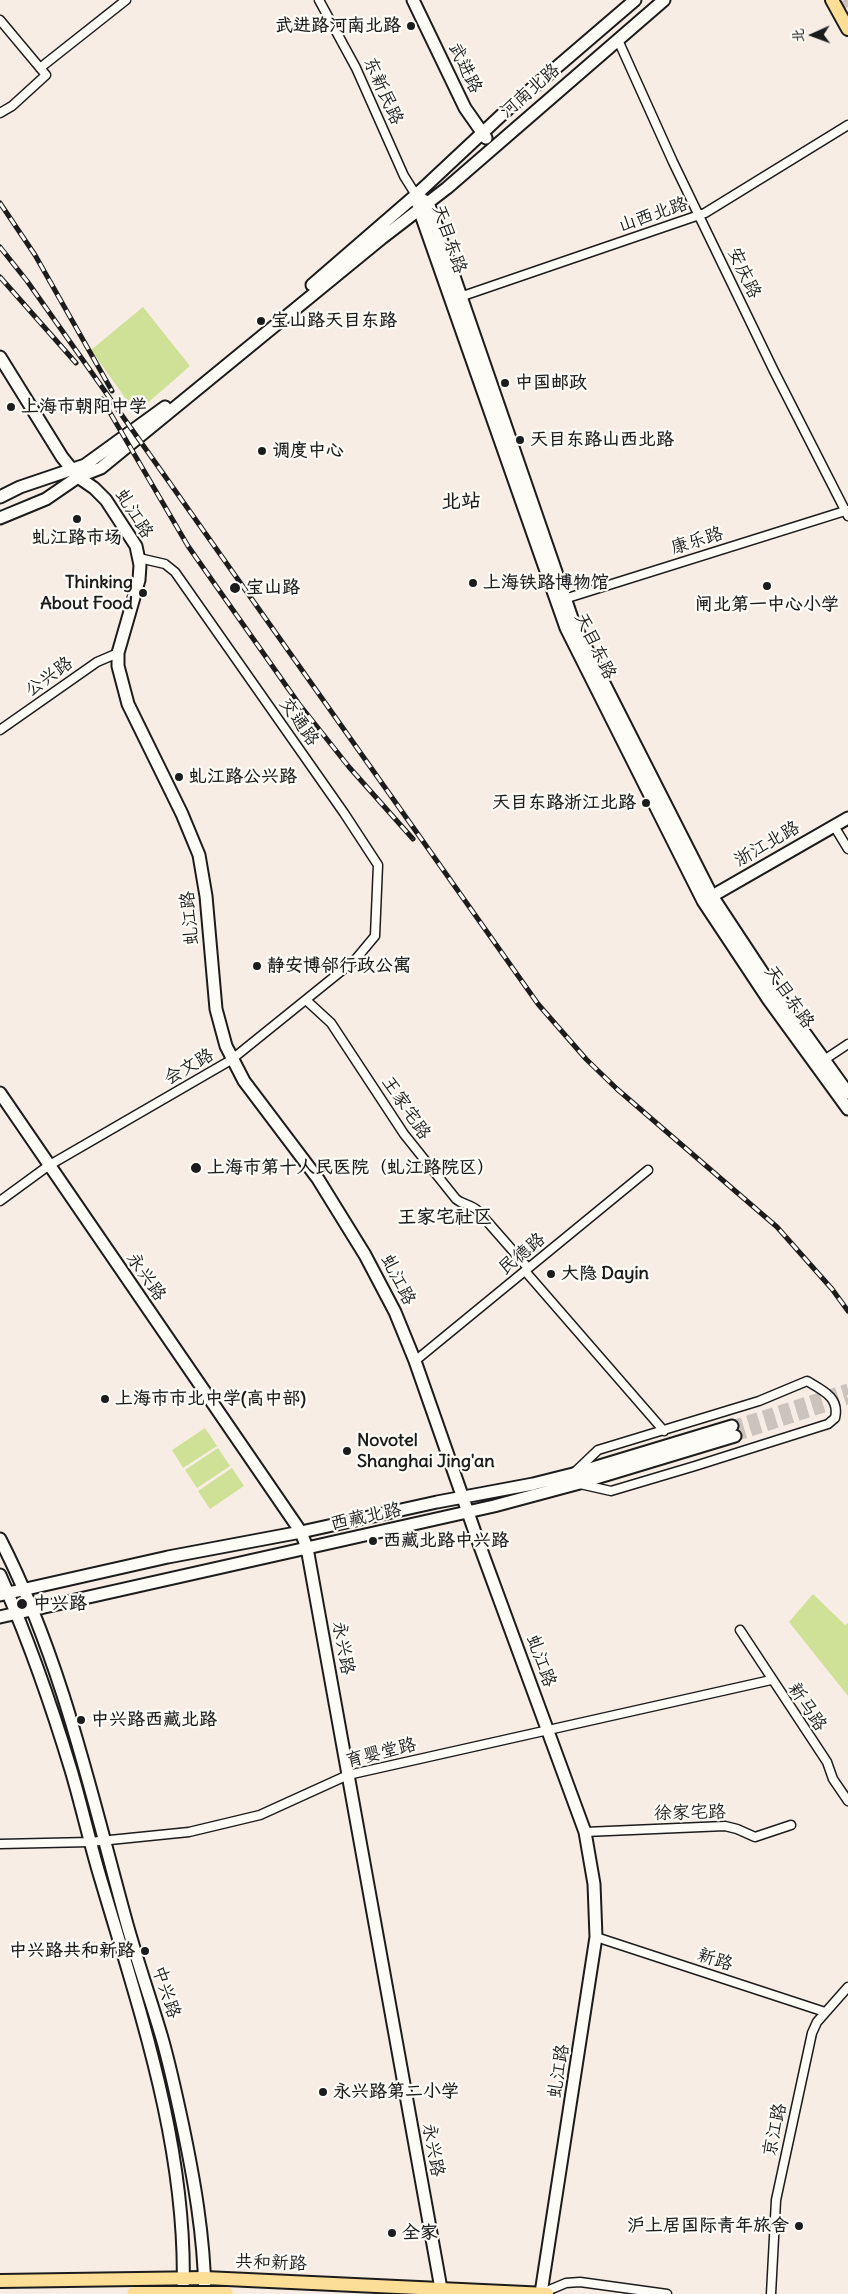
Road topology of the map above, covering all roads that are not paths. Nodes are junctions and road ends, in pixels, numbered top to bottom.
1 (126, 0) edge
2 (318, 0) edge
3 (413, 0) edge
4 (634, 0) edge
5 (664, 0) edge
6 (832, 0) edge
7 (0, 20) edge
8 (848, 29) edge
9 (618, 40) junction
10 (40, 68) junction
11 (0, 113) edge
12 (848, 125) edge
13 (482, 134) junction
14 (493, 148) junction
15 (416, 195) junction
16 (423, 206) junction
17 (700, 215) junction
18 (455, 298) junction
19 (0, 357) edge
20 (74, 473) junction
21 (0, 497) edge
22 (847, 512) edge
23 (0, 518) edge
24 (139, 558) junction
25 (560, 600) junction
26 (118, 653) junction
27 (0, 730) edge
28 (848, 818) edge
29 (834, 826) junction
30 (848, 850) edge
31 (707, 898) junction
32 (375, 936) joint
33 (306, 1000) junction
34 (848, 1044) edge
35 (232, 1060) junction
36 (824, 1060) junction
37 (848, 1093) edge
38 (0, 1094) edge
39 (848, 1110) edge
40 (48, 1166) junction
41 (648, 1170) dead end
42 (0, 1201) edge
43 (527, 1269) junction
44 (415, 1361) junction
45 (664, 1431) junction
46 (733, 1431) tunnel mouth
47 (574, 1479) junction
48 (463, 1497) junction
49 (468, 1512) junction
50 (301, 1532) junction
51 (0, 1539) edge
52 (307, 1548) junction
53 (0, 1575) edge
54 (24, 1589) junction
55 (4, 1594) edge
56 (32, 1609) junction
57 (16, 1613) junction
58 (0, 1617) edge
59 (740, 1630) dead end
60 (771, 1680) junction
61 (548, 1730) junction
62 (348, 1775) junction
63 (848, 1801) edge
64 (791, 1825) dead end
65 (585, 1832) junction
66 (104, 1840) junction
67 (90, 1842) junction
68 (0, 1844) edge
69 (596, 1938) junction
70 (848, 1987) edge
71 (825, 2012) junction
72 (184, 2278) junction
73 (205, 2278) junction
74 (0, 2281) edge
75 (442, 2291) edge
76 (134, 2294) edge
77 (183, 2294) edge
78 (205, 2294) edge
79 (226, 2294) edge
80 (544, 2294) edge
81 (667, 2294) edge
82 (771, 2294) edge

1 - 10 street
2 - 15 street, 东新民路
3 - 13 main road, 武进路
4 - 13 main road, 河南北路
5 - 9 main road, 河南北路
6 - 8 main road
7 - 10 street
9 - 14 main road, 河南北路
9 - 17 street, 安庆路
10 - 11 street
12 - 17 street, 山西北路
13 - 14 main road, 武进路
13 - 15 main road, 河南北路
14 - 16 main road, 河南北路
15 - 16 main road, 天目东路
15 - 20 main road
16 - 18 main road, 天目东路
16 - 20 main road
17 - 18 street, 山西北路
17 - 22 street, 安庆路
18 - 25 main road, 天目东路
19 - 20 main road, 虬江路
20 - 21 main road
20 - 23 main road
20 - 24 main road, 虬江路
22 - 25 street, 康乐路
24 - 26 main road, 虬江路
24 - 32 street, 交通路
25 - 31 main road, 天目东路
26 - 27 street, 公兴路
26 - 35 main road, 虬江路
28 - 29 main road, 浙江北路
29 - 30 street
29 - 31 main road, 浙江北路
31 - 36 main road, 天目东路
31 - 39 main road, 天目东路
32 - 33 street, 会文路
33 - 35 street, 会文路
33 - 43 street, 王家宅路
34 - 36 street
35 - 40 street, 会文路
35 - 44 main road, 虬江路
36 - 37 main road, 天目东路
38 - 40 main road, 永兴路
40 - 42 street, 会文路
40 - 50 main road, 永兴路
41 - 43 street, 民德路
43 - 44 street, 民德路
43 - 45 street, 王家宅路
44 - 48 main road, 虬江路
45 - 47 street
45 - 47 street
46 - 47 main road, 西藏北路
47 - 48 main road, 西藏北路
47 - 49 main road, 西藏北路
48 - 49 main road, 虬江路
48 - 50 main road, 西藏北路
49 - 52 main road, 西藏北路
49 - 61 main road, 虬江路
50 - 52 main road, 永兴路
50 - 54 main road, 西藏北路
51 - 54 main road, 中兴路
52 - 56 main road, 西藏北路
52 - 62 main road, 永兴路
53 - 55 main road, 中兴路
54 - 55 main road, 西藏北路
54 - 56 main road, 中兴路
55 - 57 main road, 中兴路
56 - 57 main road, 西藏北路
56 - 66 main road, 中兴路
57 - 58 main road, 西藏北路
57 - 67 main road, 中兴路
59 - 60 street, 新马路
60 - 61 street, 育婴堂路
60 - 63 street, 新马路
61 - 62 street, 育婴堂路
61 - 65 main road, 虬江路
62 - 66 street, 育婴堂路
62 - 75 main road, 永兴路
64 - 65 street, 徐家宅路
65 - 69 main road, 虬江路
66 - 67 street, 育婴堂路
66 - 73 main road, 中兴路
67 - 68 street, 育婴堂路
67 - 72 main road, 中兴路
69 - 71 street, 新路
69 - 80 main road, 虬江路
70 - 71 street, 京江路
71 - 82 street, 京江路
72 - 73 main road, 共和新路
72 - 74 main road, 共和新路
72 - 77 main road, 中兴路
73 - 75 main road, 共和新路
73 - 78 main road, 中兴路
75 - 80 main road, 共和新路
76 - 79 highway, bridge
80 - 81 street, 共和新路

